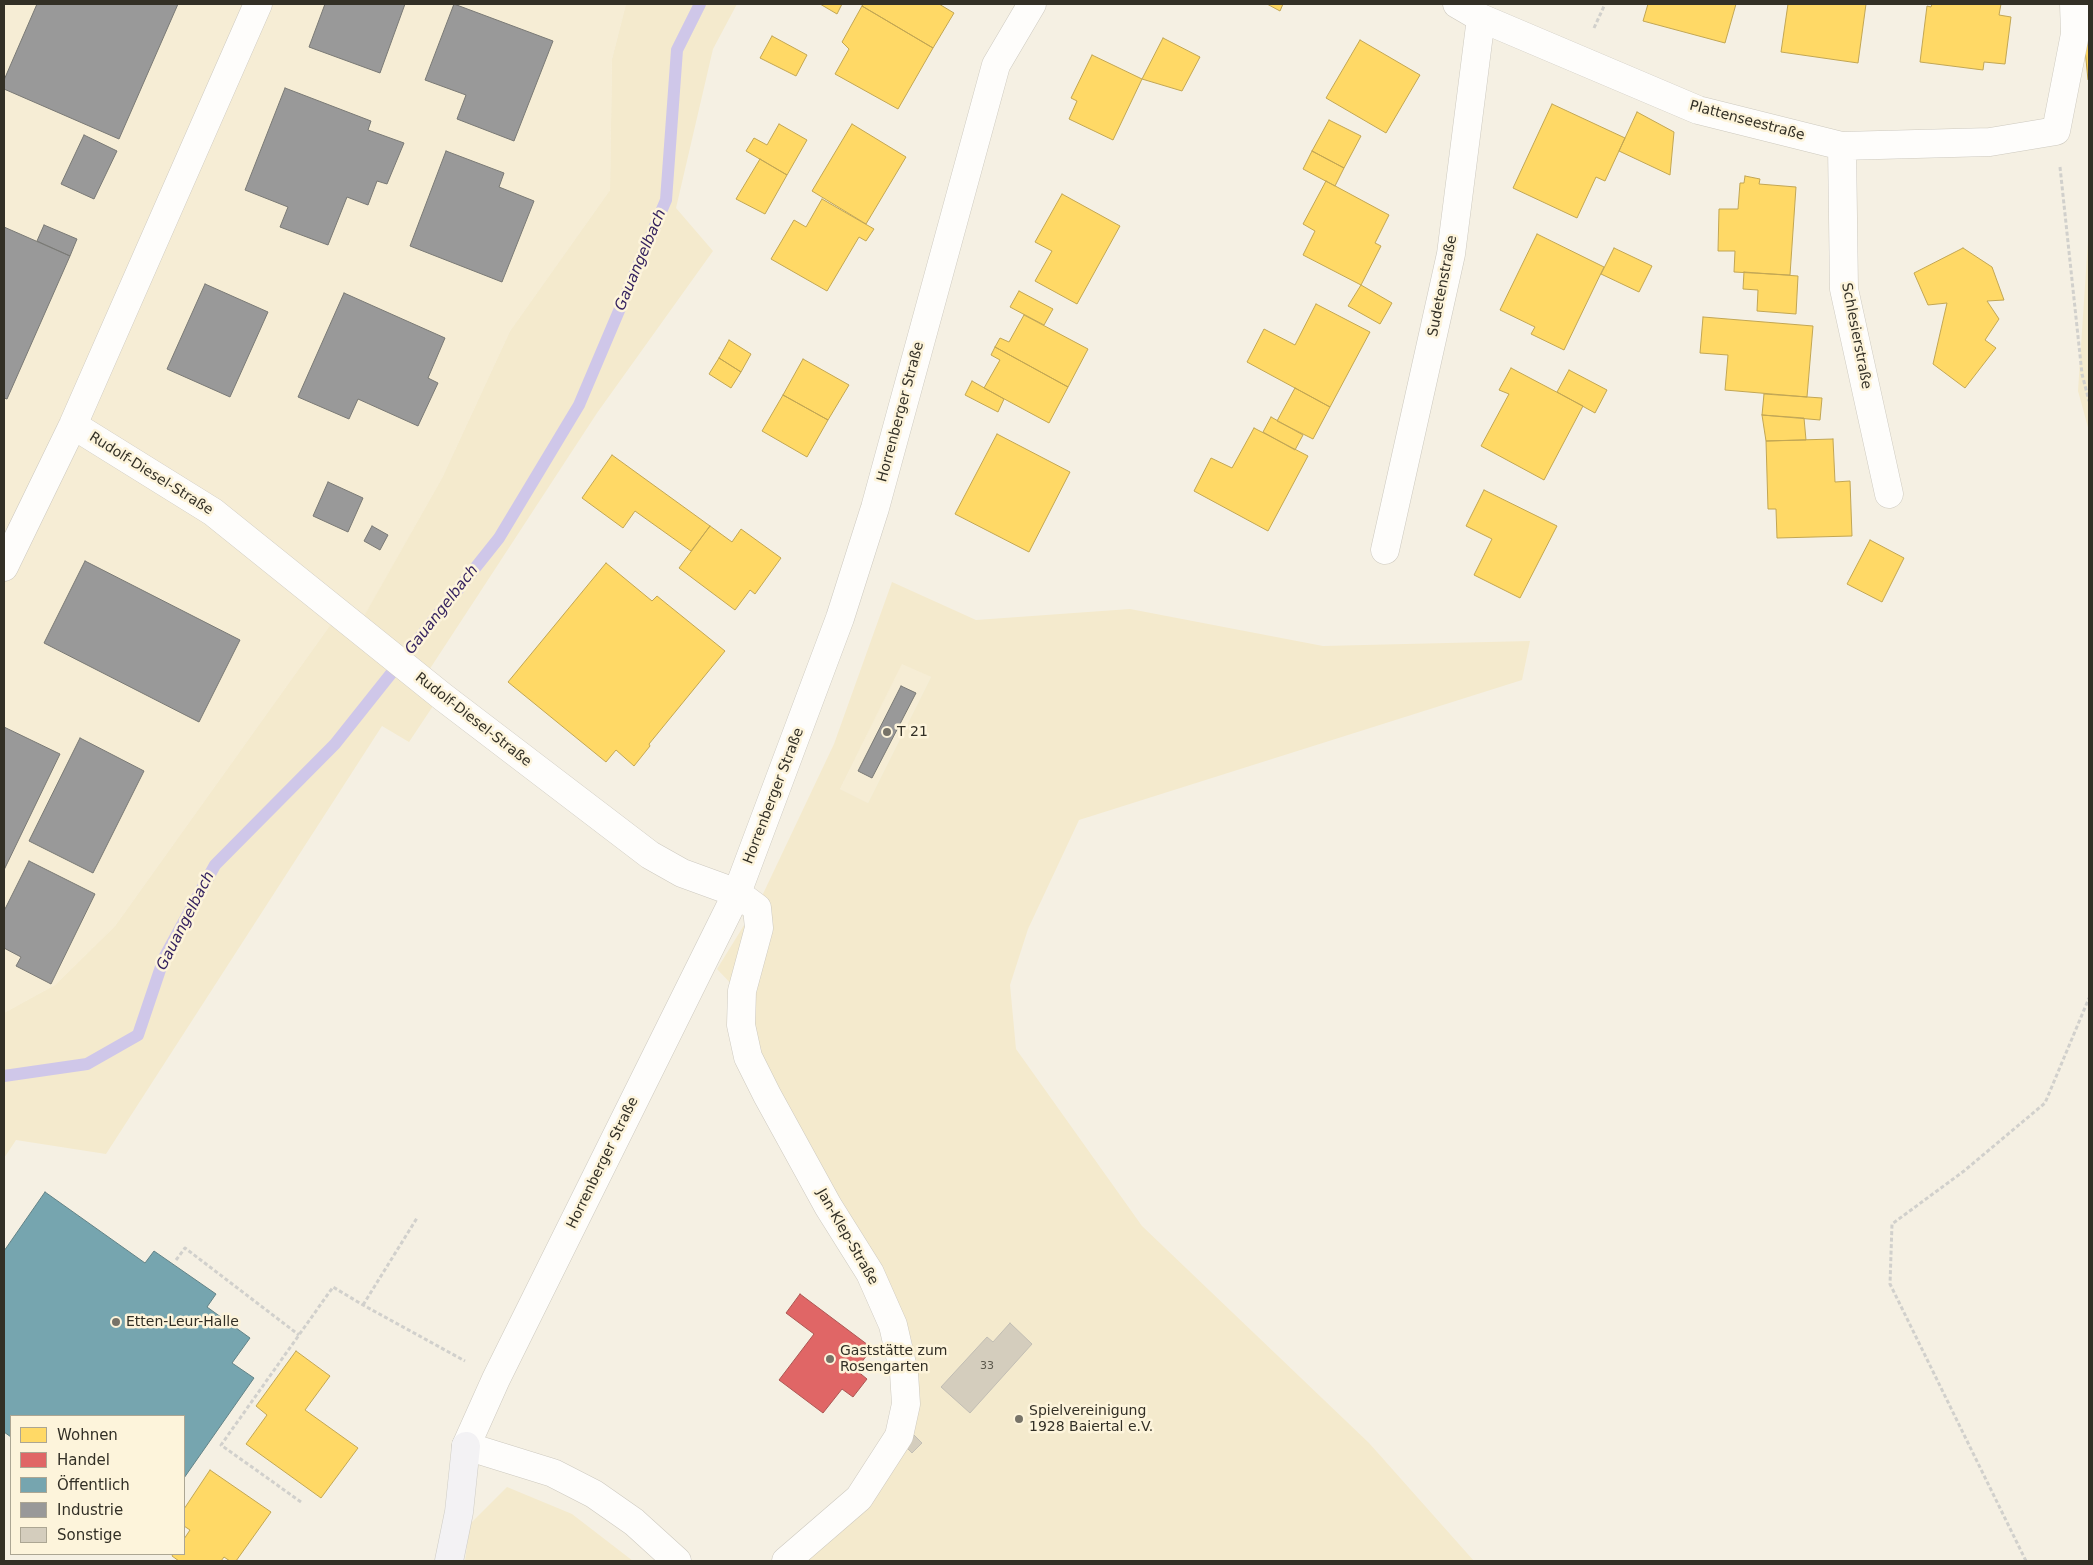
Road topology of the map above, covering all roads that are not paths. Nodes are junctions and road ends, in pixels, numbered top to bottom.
1 (258, 4) edge
2 (1032, 4) edge
3 (1457, 4) edge
4 (2074, 4) edge
5 (1481, 18) junction
6 (1842, 146) junction
7 (73, 425) junction
8 (1889, 494) dead end
9 (1385, 550) dead end
10 (4, 567) edge
11 (737, 893) junction
12 (466, 1446) junction
13 (449, 1561) edge
14 (677, 1561) edge
15 (786, 1561) edge

1 - 7 street, Rudolf-Diesel-Straße
2 - 11 street, Horrenberger Straße
3 - 5 street, Plattenseestraße
4 - 6 street, Plattenseestraße
5 - 6 street, Plattenseestraße
5 - 9 street, Sudetenstraße
6 - 8 street, Schlesierstraße
7 - 10 street, Rudolf-Diesel-Straße
7 - 11 street, Rudolf-Diesel-Straße
11 - 12 street, Horrenberger Straße
11 - 15 street, Jan-Klep-Straße
12 - 13 main road, Horrenberger Straße
12 - 14 street

